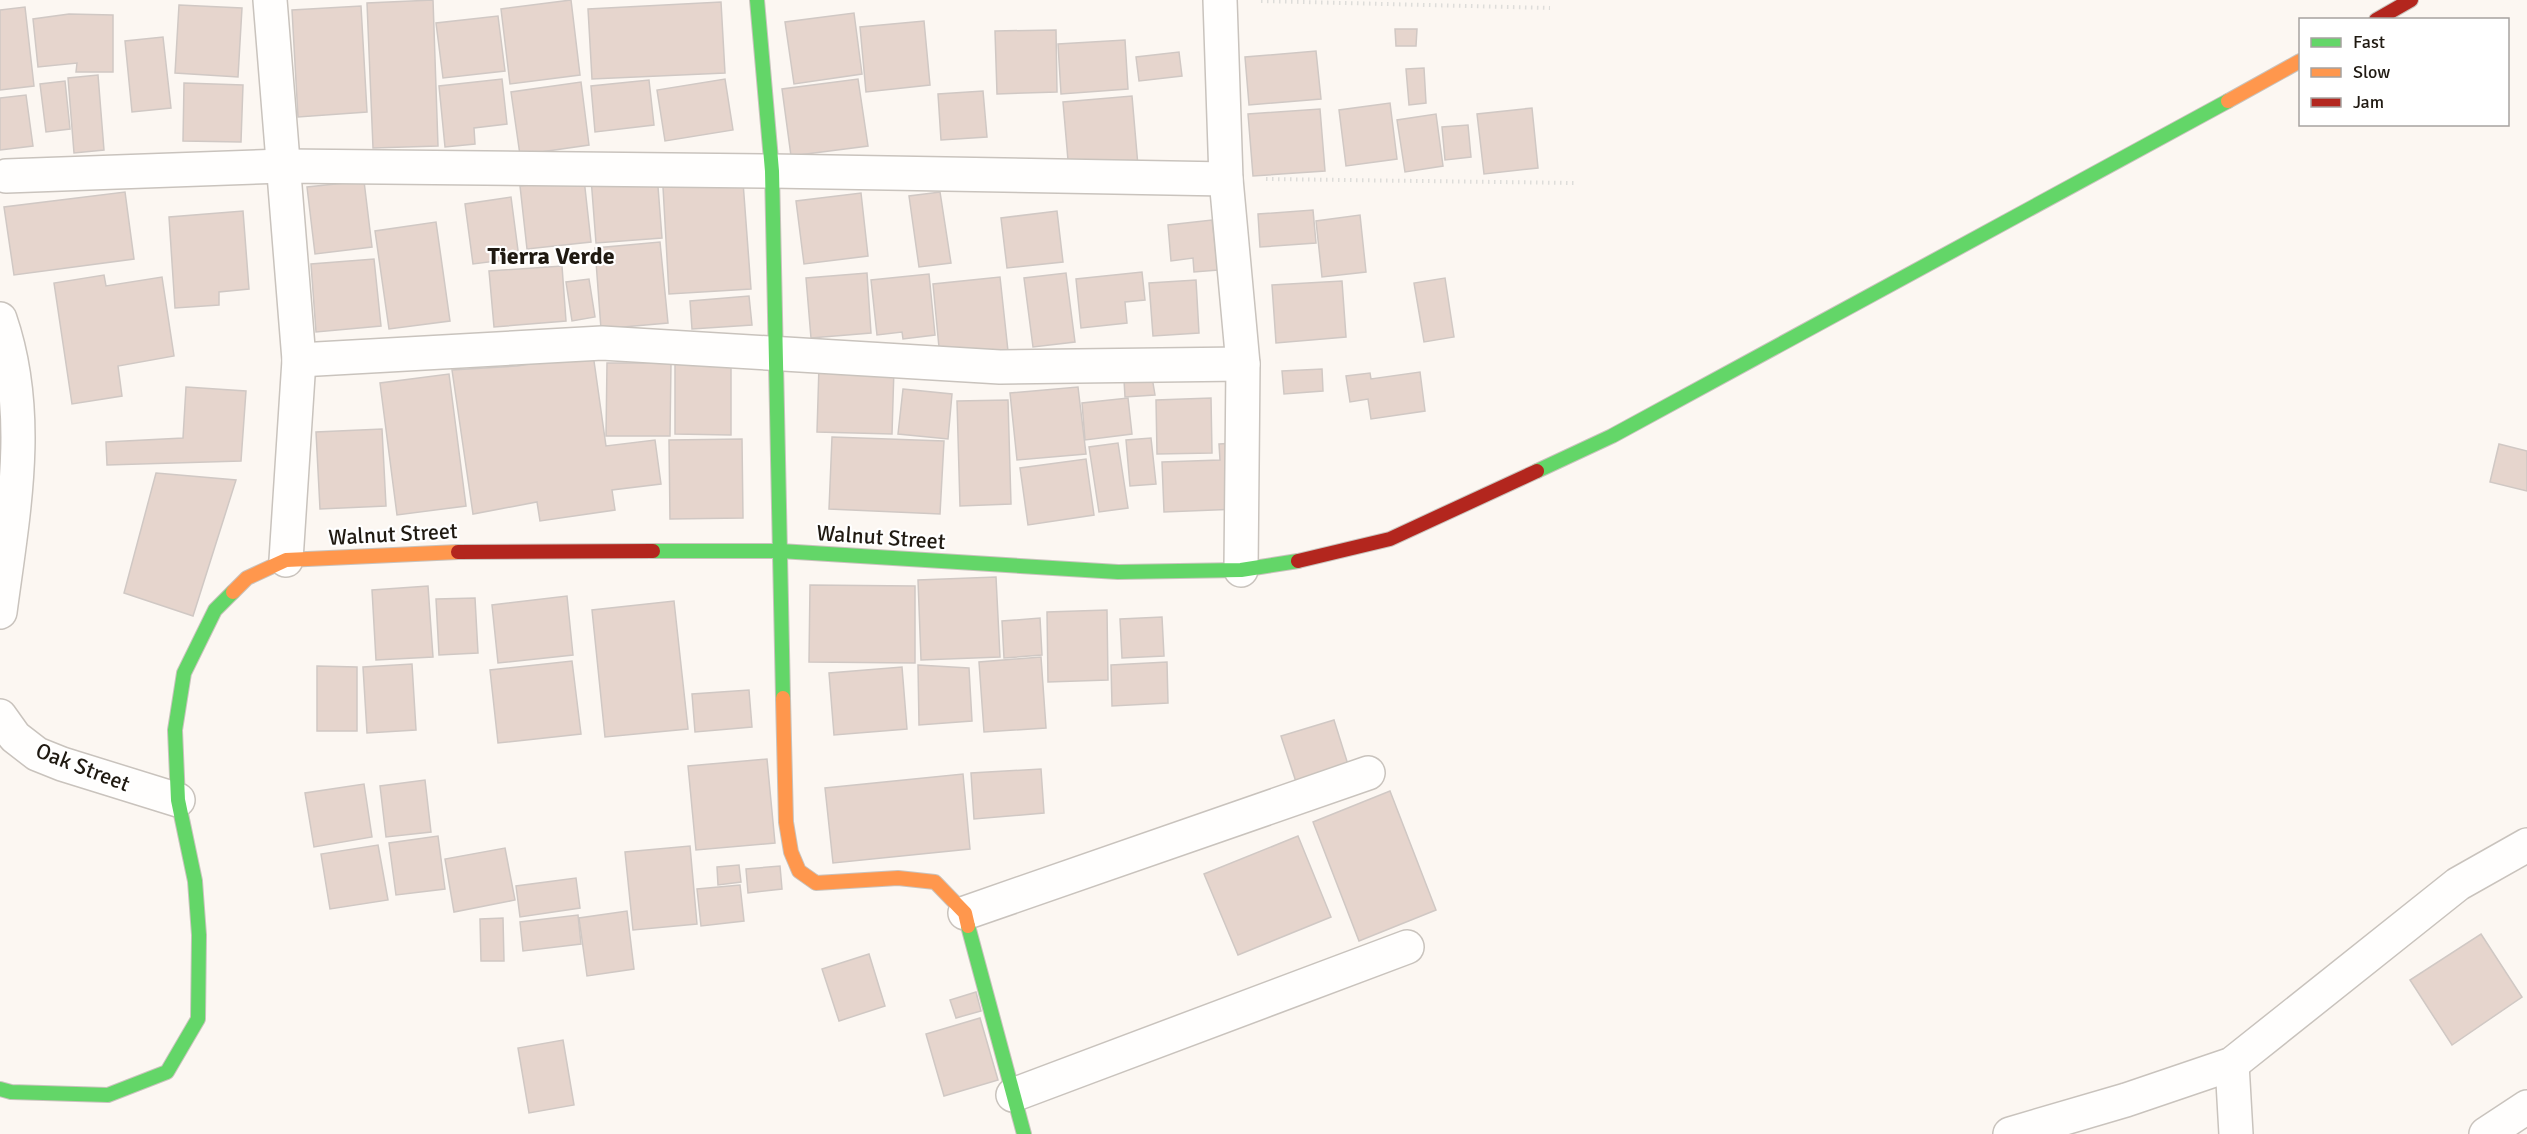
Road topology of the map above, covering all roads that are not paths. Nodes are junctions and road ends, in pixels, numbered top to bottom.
1 (270, 0) edge
2 (757, 0) edge
3 (1221, 0) edge
4 (2411, 0) edge
5 (2380, 18) edge
6 (2299, 62) edge
7 (283, 166) junction
8 (772, 171) junction
9 (6, 176) dead end
10 (1226, 179) junction
11 (0, 319) edge
12 (777, 354) junction
13 (299, 360) junction
14 (1243, 364) junction
15 (780, 551) junction
16 (286, 560) junction
17 (1241, 570) junction
18 (0, 612) edge
19 (0, 716) edge
20 (1368, 773) dead end
21 (178, 800) junction
22 (2527, 845) edge
23 (965, 913) junction
24 (1407, 947) dead end
25 (2232, 1064) junction
26 (0, 1089) edge
27 (1013, 1095) junction
28 (2527, 1107) edge
29 (2014, 1133) edge
30 (1024, 1134) edge
31 (2236, 1134) edge
32 (2486, 1134) edge

1 - 7 street
2 - 8 street
3 - 10 street
4 - 5 street
6 - 17 street, Walnut Street
7 - 8 street
7 - 9 street
7 - 13 street
8 - 10 street
8 - 12 street
10 - 14 street
11 - 18 street
12 - 13 street
12 - 14 street
12 - 15 street
13 - 16 street
14 - 17 street
15 - 16 street, Walnut Street
15 - 17 street, Walnut Street
15 - 23 street
16 - 21 street, Walnut Street
19 - 21 street, Oak Street
20 - 23 street
21 - 26 street, Walnut Street
22 - 25 street
23 - 27 street
24 - 27 street
25 - 29 street
25 - 31 street
27 - 30 street
28 - 32 street

